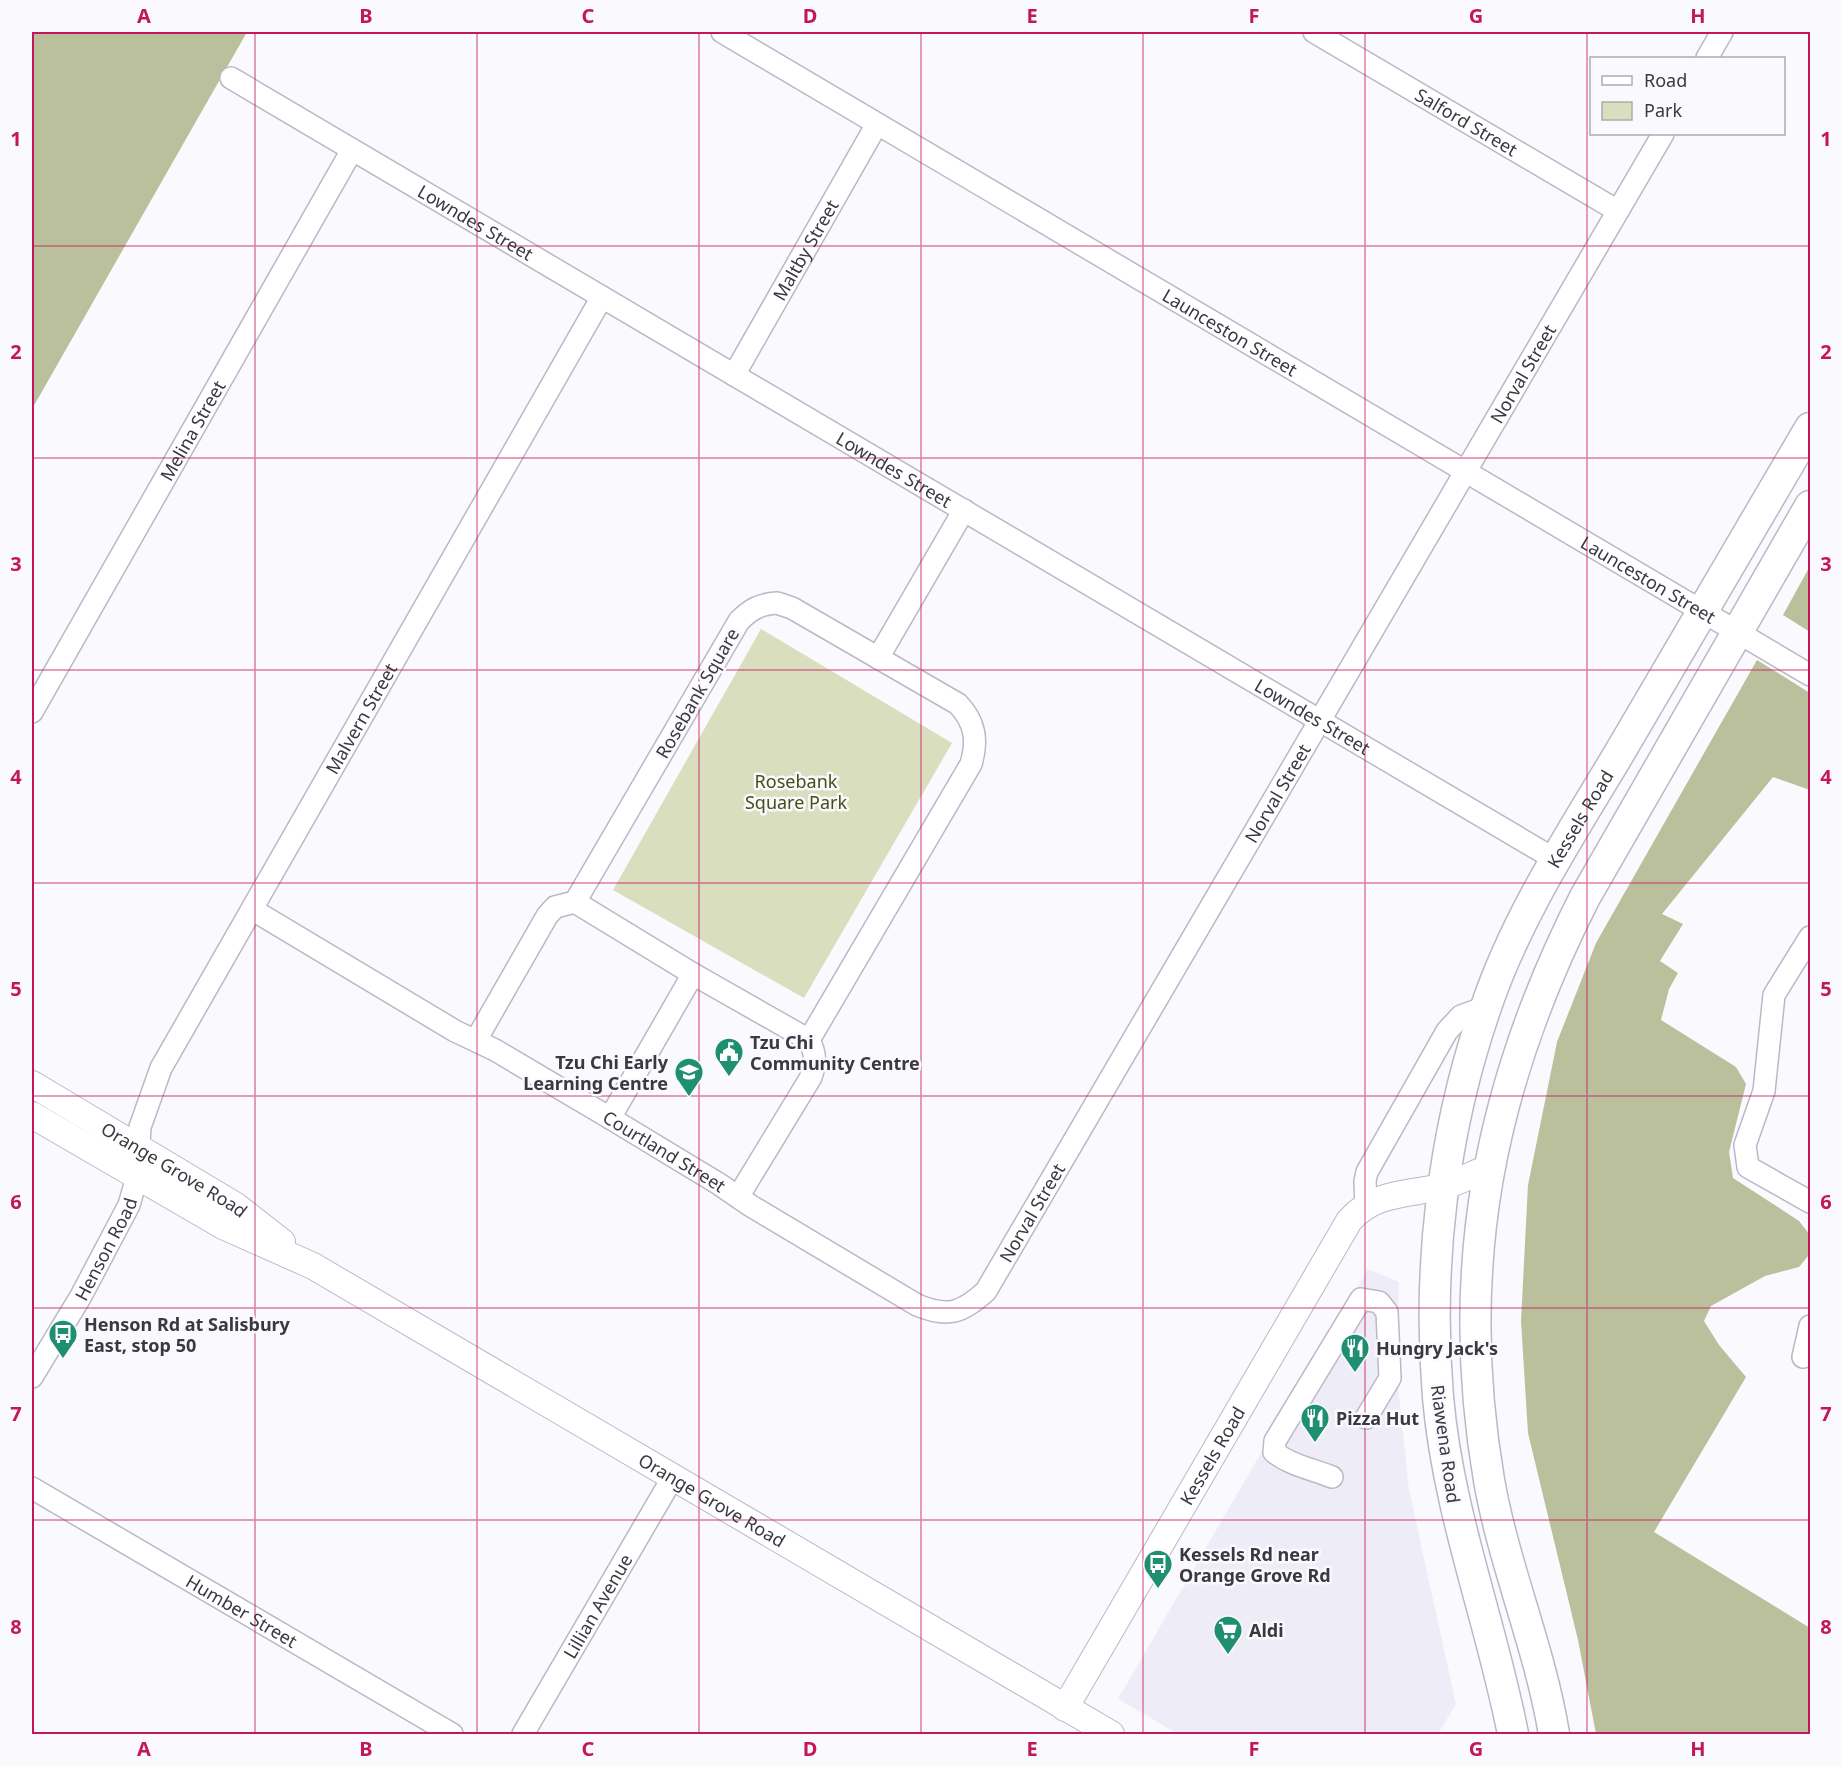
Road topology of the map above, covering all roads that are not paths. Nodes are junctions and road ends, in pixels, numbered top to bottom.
1 (722, 32) edge
2 (1314, 32) edge
3 (1722, 32) edge
4 (1708, 57) edge
5 (231, 78) dead end
6 (878, 124) junction
7 (1662, 135) edge
8 (352, 150) junction
9 (1618, 211) junction
10 (602, 297) junction
11 (734, 375) junction
12 (1810, 428) edge
13 (1466, 471) junction
14 (1810, 506) edge
15 (964, 510) junction
16 (1704, 610) junction
17 (1737, 631) junction
18 (878, 658) junction
19 (1810, 675) edge
20 (32, 712) edge
21 (1320, 721) junction
22 (1556, 860) junction
23 (575, 902) junction
24 (253, 910) junction
25 (1810, 937) edge
26 (693, 974) junction
27 (1486, 1007) junction
28 (476, 1040) junction
29 (809, 1041) junction
30 (32, 1084) edge
31 (32, 1115) edge
32 (610, 1118) junction
33 (139, 1147) junction
34 (1488, 1168) junction
35 (136, 1177) junction
36 (1445, 1186) junction
37 (738, 1197) junction
38 (1810, 1202) edge
39 (1366, 1206) junction
40 (313, 1266) junction
41 (952, 1312) joint
42 (1810, 1326) edge
43 (1803, 1358) dead end
44 (32, 1377) edge
45 (1366, 1418) dead end
46 (673, 1477) junction
47 (1332, 1477) dead end
48 (32, 1488) edge
49 (1065, 1708) junction
50 (452, 1734) edge
51 (523, 1734) edge
52 (1111, 1734) edge
53 (1514, 1734) edge
54 (1554, 1734) edge

1 - 6 street, Launceston Street
2 - 9 street, Salford Street
3 - 4 street
5 - 8 street, Lowndes Street
6 - 11 street, Maltby Street
6 - 13 street, Launceston Street
7 - 9 street, Norval Street
8 - 10 street, Lowndes Street
8 - 20 street, Melina Street
9 - 13 street, Norval Street
10 - 11 street, Lowndes Street
10 - 24 street, Malvern Street
11 - 15 street, Lowndes Street
12 - 16 highway, Kessels Road
13 - 16 street, Launceston Street
13 - 21 street, Norval Street
14 - 17 highway
15 - 18 street
15 - 21 street, Lowndes Street
16 - 17 street, Launceston Street
16 - 22 highway, Kessels Road
17 - 19 street, Launceston Street
17 - 34 highway
18 - 23 street, Rosebank Square
18 - 29 street, Rosebank Square
21 - 22 street, Lowndes Street
21 - 41 street, Norval Street
22 - 27 highway, Kessels Road
23 - 26 street
23 - 28 street
24 - 28 street, Courtland Street
24 - 33 street, Malvern Street
25 - 38 street
26 - 29 street
26 - 32 street
27 - 36 highway, Riawena Road
27 - 39 street
28 - 32 street, Courtland Street
29 - 37 street
30 - 33 main road, Orange Grove Road
31 - 35 main road, Orange Grove Road
32 - 37 street, Courtland Street
33 - 35 street, Henson Road
33 - 40 main road, Orange Grove Road
34 - 36 main road, Kessels Road
34 - 54 highway, Riawena Road
35 - 40 main road, Orange Grove Road
35 - 44 street, Henson Road
36 - 39 main road, Kessels Road
36 - 53 highway, Riawena Road
37 - 41 street, Courtland Street
39 - 49 main road, Kessels Road
40 - 46 main road, Orange Grove Road
42 - 43 street
45 - 47 street
46 - 49 main road, Orange Grove Road
46 - 51 street, Lillian Avenue
48 - 50 street, Humber Street
49 - 52 main road, Orange Grove Road

